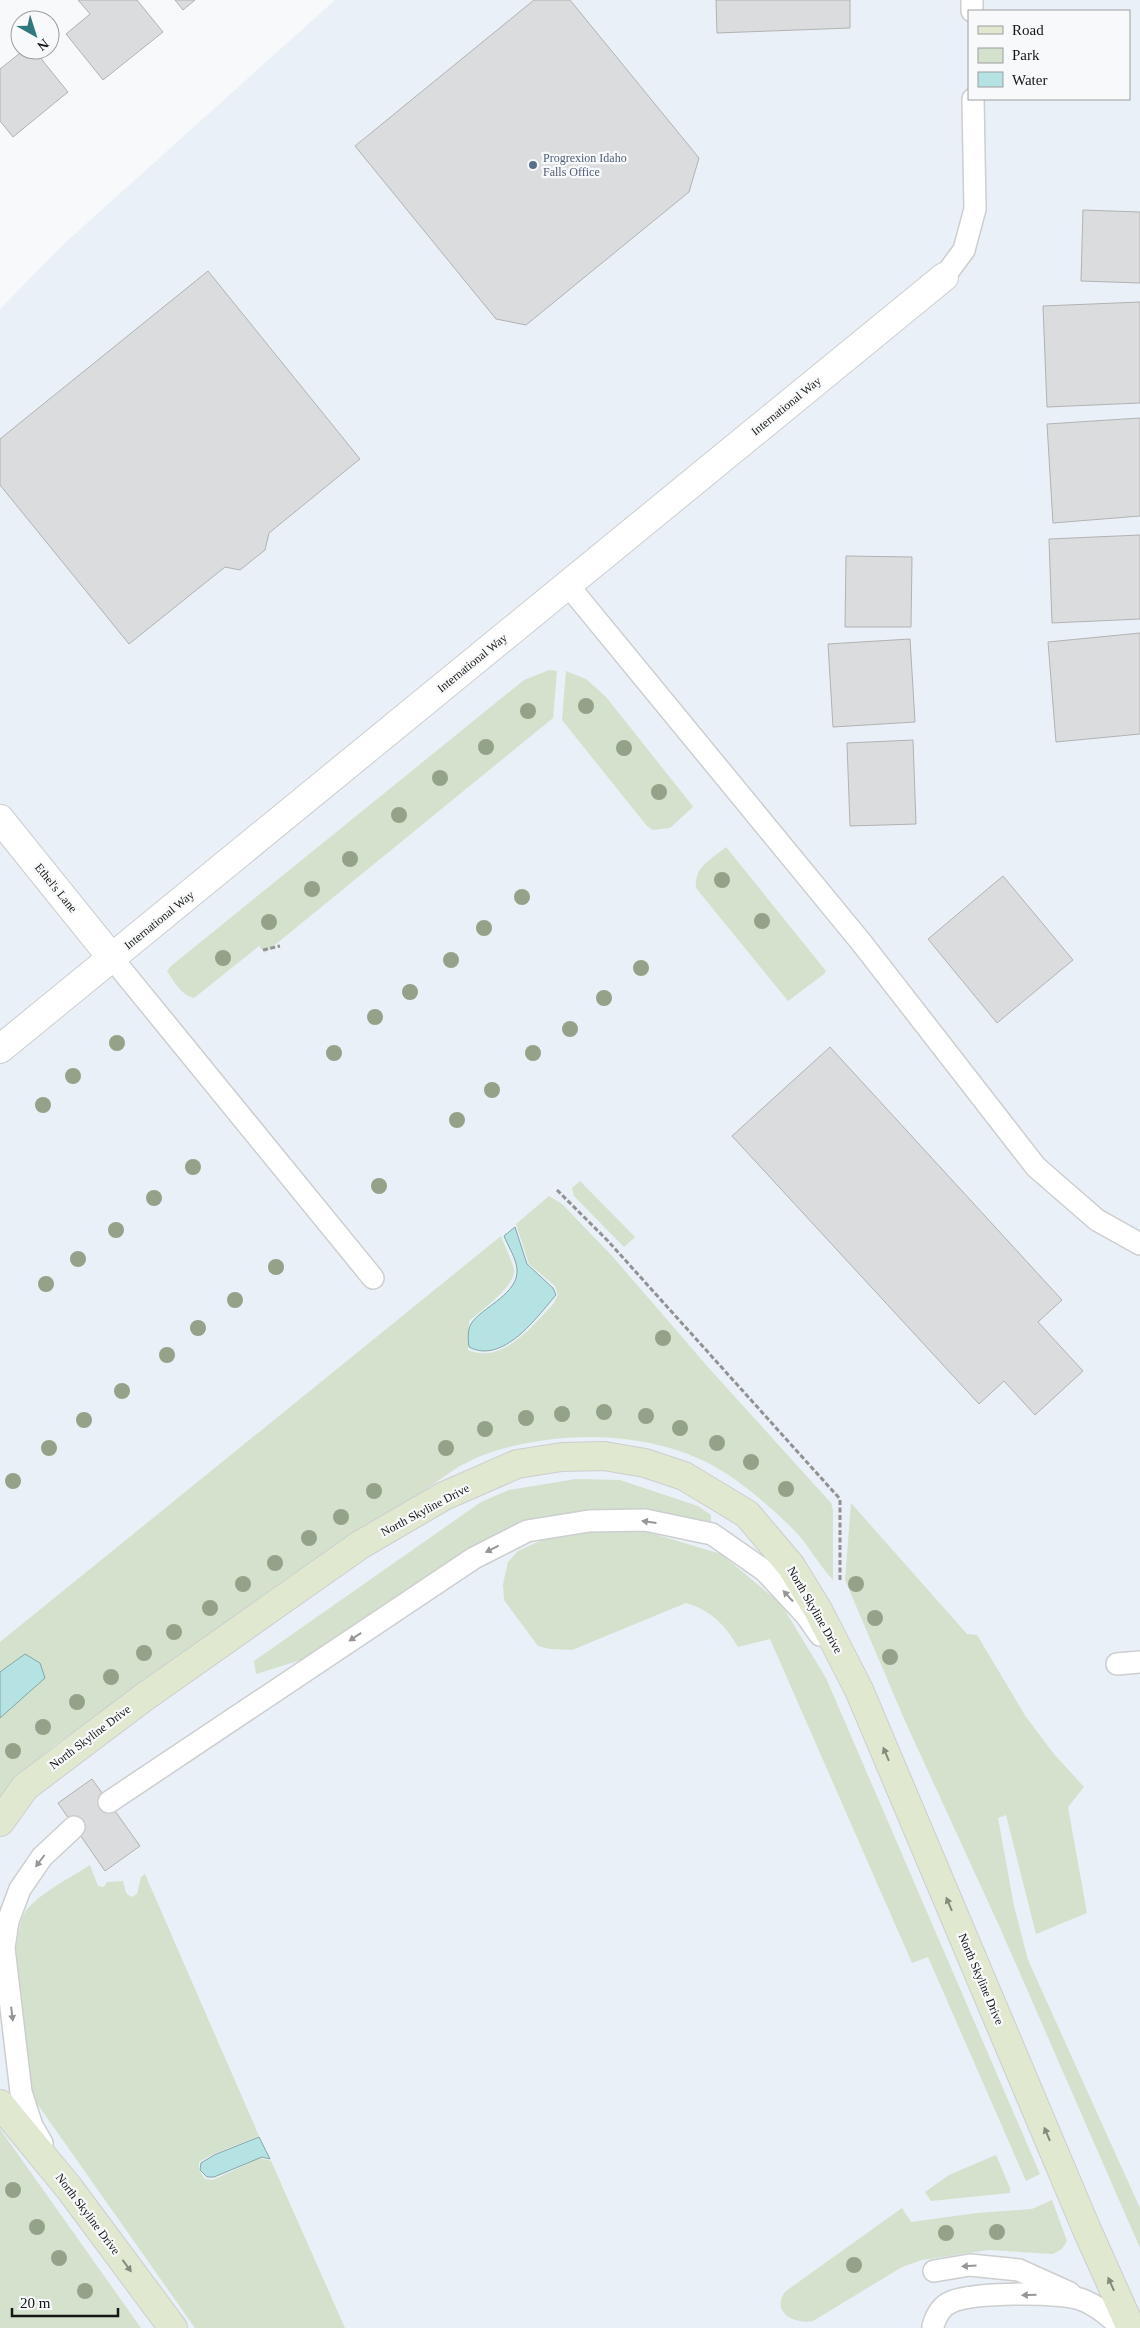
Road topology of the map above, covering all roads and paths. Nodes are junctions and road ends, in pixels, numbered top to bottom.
1 (973, 100) edge
2 (944, 277) joint
3 (567, 584) junction
4 (0, 819) edge
5 (280, 946) dead end
6 (263, 950) dead end
7 (112, 958) junction
8 (0, 1049) edge
9 (1140, 1244) edge
10 (373, 1278) dead end
11 (1140, 1662) edge
12 (1117, 1664) dead end
13 (859, 1690) junction
14 (109, 1802) dead end
15 (0, 1822) edge
16 (74, 1827) dead end
17 (0, 2104) edge
18 (69, 2188) junction
19 (934, 2272) dead end
20 (1081, 2300) junction
21 (933, 2326) dead end
22 (173, 2328) edge
23 (1120, 2328) edge
24 (1131, 2328) edge

1 - 2 lane
2 - 3 street, International Way
3 - 7 street, International Way
3 - 9 lane
4 - 7 street, Ethel's Lane
5 - 6 path
7 - 8 street, International Way
7 - 10 lane
11 - 12 lane
13 -> 14 lane
13 - 15 main road, North Skyline Drive
24 -> 13 main road, North Skyline Drive
16 -> 18 lane
17 - 18 main road, North Skyline Drive
18 -> 22 main road, North Skyline Drive
20 -> 19 lane
20 -> 21 lane
20 - 23 lane

